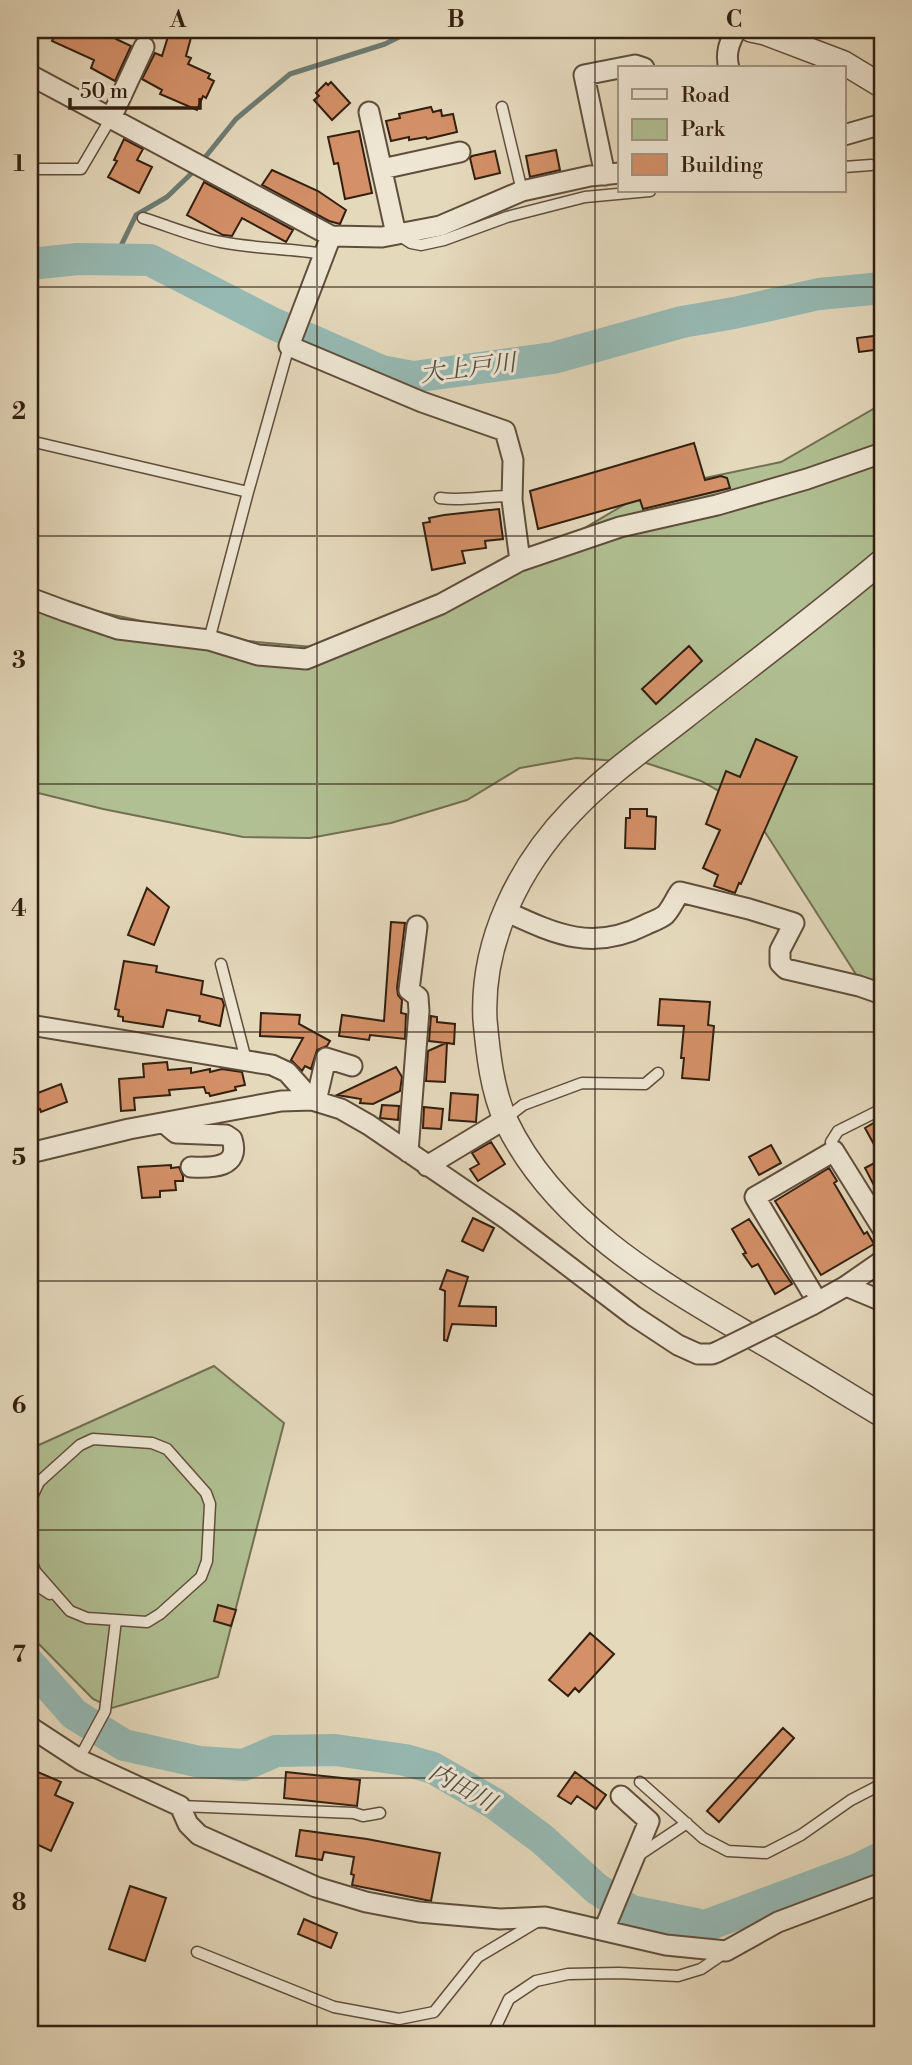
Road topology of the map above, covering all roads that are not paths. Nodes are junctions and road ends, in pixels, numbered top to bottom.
1 (736, 30) edge
2 (751, 30) edge
3 (144, 47) dead end
4 (728, 66) edge
5 (618, 68) edge
6 (30, 75) edge
7 (882, 86) edge
8 (502, 107) dead end
9 (369, 112) dead end
10 (111, 118) junction
11 (882, 124) edge
12 (846, 134) edge
13 (460, 152) dead end
14 (871, 165) dead end
15 (846, 167) edge
16 (30, 169) edge
17 (382, 169) junction
18 (612, 174) edge
19 (522, 191) junction
20 (639, 192) edge
21 (143, 218) dead end
22 (396, 234) junction
23 (328, 245) junction
24 (289, 346) junction
25 (30, 441) edge
26 (882, 453) edge
27 (248, 492) junction
28 (512, 496) junction
29 (440, 498) dead end
30 (520, 561) junction
31 (882, 561) edge
32 (30, 597) edge
33 (209, 640) junction
34 (505, 911) junction
35 (417, 926) dead end
36 (221, 964) dead end
37 (882, 994) edge
38 (30, 1025) edge
39 (246, 1060) junction
40 (352, 1066) dead end
41 (658, 1073) dead end
42 (314, 1100) junction
43 (882, 1109) edge
44 (505, 1119) junction
45 (164, 1123) junction
46 (834, 1151) junction
47 (408, 1152) junction
48 (30, 1153) edge
49 (427, 1166) junction
50 (191, 1167) dead end
51 (882, 1228) edge
52 (882, 1261) edge
53 (846, 1286) junction
54 (882, 1301) edge
55 (814, 1303) junction
56 (882, 1415) edge
57 (30, 1542) edge
58 (30, 1557) edge
59 (30, 1581) edge
60 (61, 1601) junction
61 (116, 1620) junction
62 (30, 1727) edge
63 (81, 1753) junction
64 (640, 1782) dead end
65 (882, 1784) edge
66 (621, 1797) dead end
67 (180, 1806) junction
68 (380, 1812) dead end
69 (687, 1823) junction
70 (633, 1859) junction
71 (882, 1883) edge
72 (545, 1917) junction
73 (606, 1924) junction
74 (726, 1951) junction
75 (197, 1952) dead end
76 (492, 2035) edge

1 - 4 street
2 - 7 street
3 - 10 street
5 - 18 street
6 - 10 street
8 - 19 lane
9 - 17 street
10 - 16 lane
10 - 23 street
11 - 12 street
13 - 17 street
14 - 15 lane
17 - 22 street
18 - 19 street
19 - 22 street
20 - 22 lane
21 - 23 lane
22 - 23 street
23 - 24 street
24 - 27 lane
24 - 28 street
25 - 27 lane
26 - 30 street
27 - 33 lane
28 - 29 lane
28 - 30 street
30 - 33 street
31 - 34 street
32 - 33 street
34 - 37 street
34 - 44 street
35 - 47 street
36 - 39 lane
38 - 39 street
39 - 42 street
40 - 42 street
41 - 44 lane
42 - 45 street
42 - 47 street
43 - 46 lane
44 - 49 street
44 - 56 street
45 - 48 street
45 - 50 street
46 - 51 street
46 - 55 street
47 - 49 street
49 - 55 street, bridge
52 - 53 street
53 - 54 street
53 - 55 street
57 - 61 lane
58 - 60 lane
59 - 60 lane
60 - 61 lane
61 - 63 lane
62 - 63 street
63 - 67 street
64 - 69 lane
65 - 69 lane
66 - 70 street
67 - 68 lane
67 - 72 street
69 - 70 lane
70 - 73 street
71 - 74 street
72 - 73 street
72 - 75 lane
73 - 74 street
74 - 76 lane

